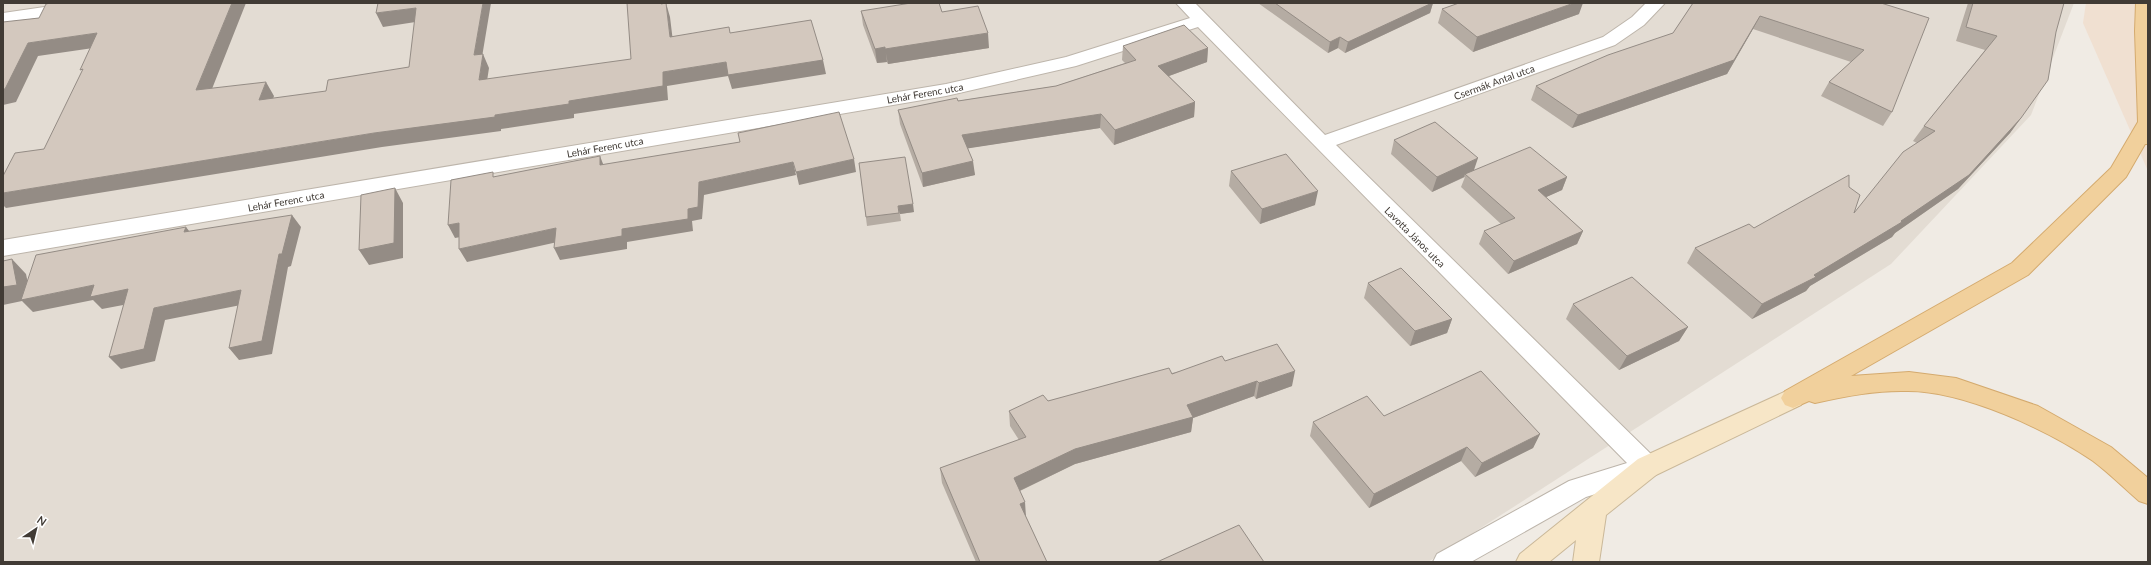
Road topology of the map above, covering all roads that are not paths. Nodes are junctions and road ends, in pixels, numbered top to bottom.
1 (109, 3) edge
2 (1185, 3) edge
3 (1656, 3) edge
4 (2145, 3) edge
5 (3, 18) edge
6 (1202, 20) junction
7 (2147, 132) edge
8 (1322, 143) junction
9 (3, 248) edge
10 (1793, 398) junction
11 (1647, 468) junction
12 (2148, 493) edge
13 (1594, 510) junction
14 (1446, 562) edge
15 (1529, 562) edge
16 (1586, 562) edge

1 - 5 street
2 - 6 street, Lavotta János utca
3 - 8 street, Csermák Antal utca
4 - 7 main road
6 - 8 street, Lavotta János utca
6 - 9 street, Lehár Ferenc utca
7 - 10 main road
8 - 11 street, Lavotta János utca
10 - 11 main road
10 - 12 main road
11 - 13 main road
11 - 14 street
13 - 15 main road
13 - 16 main road

